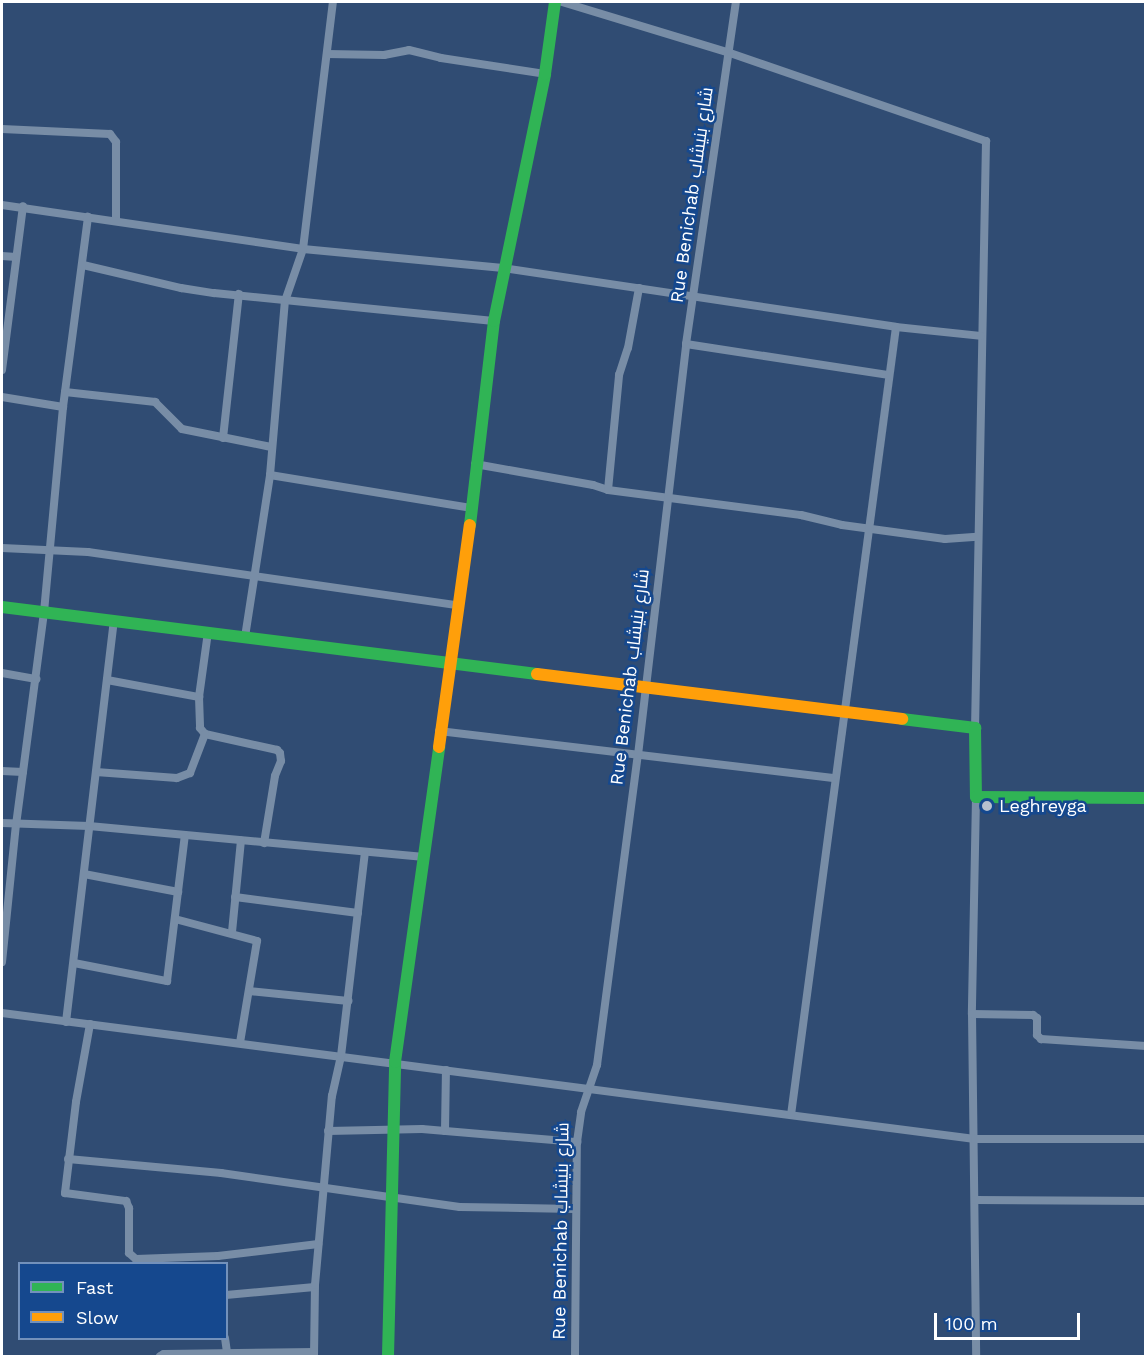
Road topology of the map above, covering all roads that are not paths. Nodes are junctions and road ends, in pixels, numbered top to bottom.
1 (333, 2) edge
2 (555, 2) edge
3 (562, 2) edge
4 (736, 2) edge
5 (730, 53) junction
6 (327, 54) junction
7 (545, 74) junction
8 (2, 129) edge
9 (2, 205) edge
10 (23, 206) junction
11 (88, 217) junction
12 (116, 221) junction
13 (303, 249) junction
14 (2, 256) edge
15 (16, 257) junction
16 (83, 265) junction
17 (503, 268) junction
18 (639, 288) junction
19 (239, 294) junction
20 (693, 297) junction
21 (285, 301) junction
22 (494, 321) junction
23 (896, 327) junction
24 (981, 336) junction
25 (686, 344) junction
26 (3, 352) edge
27 (2, 370) edge
28 (888, 375) junction
29 (65, 392) junction
30 (2, 397) edge
31 (63, 407) junction
32 (223, 438) junction
33 (271, 447) junction
34 (475, 465) junction
35 (270, 475) junction
36 (608, 490) junction
37 (668, 498) junction
38 (472, 508) junction
39 (870, 527) junction
40 (977, 537) junction
41 (2, 548) edge
42 (48, 551) junction
43 (256, 575) junction
44 (458, 605) junction
45 (2, 607) edge
46 (44, 612) junction
47 (114, 621) junction
48 (208, 632) junction
49 (245, 637) junction
50 (448, 662) junction
51 (2, 673) edge
52 (36, 679) junction
53 (107, 681) junction
54 (646, 687) junction
55 (199, 697) junction
56 (844, 711) junction
57 (975, 728) junction
58 (439, 731) junction
59 (205, 734) junction
60 (638, 754) junction
61 (2, 771) edge
62 (23, 772) junction
63 (96, 772) junction
64 (836, 778) junction
65 (976, 797) junction
66 (1146, 798) edge
67 (2, 823) edge
68 (16, 825) junction
69 (89, 826) junction
70 (185, 835) junction
71 (240, 840) junction
72 (264, 843) junction
73 (365, 852) junction
74 (422, 857) junction
75 (84, 874) junction
76 (178, 892) junction
77 (234, 897) junction
78 (358, 914) junction
79 (175, 919) junction
80 (232, 932) junction
81 (2, 962) edge
82 (74, 963) junction
83 (249, 992) junction
84 (349, 1001) junction
85 (2, 1013) edge
86 (972, 1014) junction
87 (66, 1022) junction
88 (90, 1024) junction
89 (240, 1043) junction
90 (1146, 1046) edge
91 (341, 1056) junction
92 (394, 1062) junction
93 (446, 1070) junction
94 (589, 1090) junction
95 (791, 1115) junction
96 (395, 1130) junction
97 (328, 1131) junction
98 (445, 1131) junction
99 (975, 1139) junction
100 (1146, 1139) edge
101 (577, 1142) junction
102 (68, 1159) junction
103 (323, 1187) junction
104 (393, 1198) junction
105 (975, 1200) junction
106 (1146, 1201) edge
107 (574, 1209) junction
108 (318, 1244) junction
109 (134, 1261) edge
110 (315, 1287) junction
111 (228, 1295) edge
112 (225, 1340) edge
113 (226, 1353) junction
114 (314, 1354) edge
115 (160, 1356) edge
116 (388, 1356) edge
117 (575, 1356) edge
118 (976, 1356) edge

1 - 6 street
2 - 7 street
3 - 5 street
4 - 5 street, Rue Benichab شارع بنيشاب
5 - 20 street, Rue Benichab شارع بنيشاب
5 - 24 street
6 - 7 street
6 - 13 street
7 - 17 street
8 - 12 street
9 - 10 street
10 - 11 street
10 - 15 street
11 - 12 street
11 - 16 street
12 - 13 street
13 - 17 street
13 - 21 street
14 - 15 street
15 - 26 street
16 - 19 street
16 - 29 street
17 - 18 street
17 - 22 street
18 - 20 street
18 - 36 street
19 - 21 street
19 - 32 street
20 - 23 street
20 - 25 street, Rue Benichab شارع بنيشاب
21 - 22 street
21 - 33 street
22 - 34 street
23 - 24 street
23 - 28 street
24 - 40 street
25 - 28 street
25 - 37 street, Rue Benichab شارع بنيشاب
26 - 27 street
28 - 39 street
29 - 31 street
29 - 32 street
30 - 31 street
31 - 42 street
32 - 33 street
33 - 35 street
34 - 36 street
34 - 38 street
35 - 38 street
35 - 43 street
36 - 37 street
37 - 39 street
37 - 54 street, Rue Benichab شارع بنيشاب
38 - 44 street
39 - 40 street
39 - 56 street
40 - 57 street
41 - 42 street
42 - 43 street
42 - 46 street
43 - 44 street
43 - 49 street
44 - 50 street
45 - 46 street
46 - 47 street
46 - 52 street
47 - 48 street
47 - 53 street
48 - 49 street
48 - 55 street
49 - 50 street
50 - 54 street
50 - 58 street
51 - 52 street
52 - 62 street
53 - 55 street
53 - 63 street
54 - 56 street
54 - 60 street, Rue Benichab شارع بنيشاب
55 - 59 street
56 - 57 street
56 - 64 street
57 - 65 street
58 - 60 street
58 - 74 street
59 - 63 street
59 - 72 street
60 - 64 street
60 - 94 street, Rue Benichab شارع بنيشاب
61 - 62 street
62 - 68 street
63 - 69 street
64 - 95 street
65 - 66 street
65 - 86 street
67 - 68 street
68 - 69 street
68 - 81 street
69 - 70 street
69 - 75 street
70 - 71 street
70 - 76 street
71 - 72 street
71 - 77 street
72 - 73 street
73 - 74 street
73 - 78 street
74 - 92 street
75 - 76 street
75 - 82 street
76 - 79 street
77 - 78 street
77 - 80 street
78 - 84 street
79 - 80 street
79 - 82 street
80 - 83 street
82 - 87 street
83 - 84 street
83 - 89 street
84 - 91 street
85 - 87 street
86 - 90 street
86 - 99 street
87 - 88 street
88 - 89 street
88 - 102 street
89 - 91 street
91 - 92 street
91 - 97 street
92 - 93 street
92 - 96 street
93 - 94 street
93 - 98 street
94 - 95 street
94 - 101 street, Rue Benichab شارع بنيشاب
95 - 99 street
96 - 97 street
96 - 98 street
96 - 104 street
97 - 103 street
98 - 101 street
99 - 100 street
99 - 105 street
101 - 107 street, Rue Benichab شارع بنيشاب
102 - 103 street
102 - 109 street
103 - 104 street
103 - 108 street
104 - 107 street
104 - 116 street
105 - 106 street
105 - 118 street
107 - 117 street, Rue Benichab شارع بنيشاب
108 - 109 street
108 - 110 street
110 - 111 street
110 - 114 street
112 - 113 street
113 - 114 street
113 - 115 street

